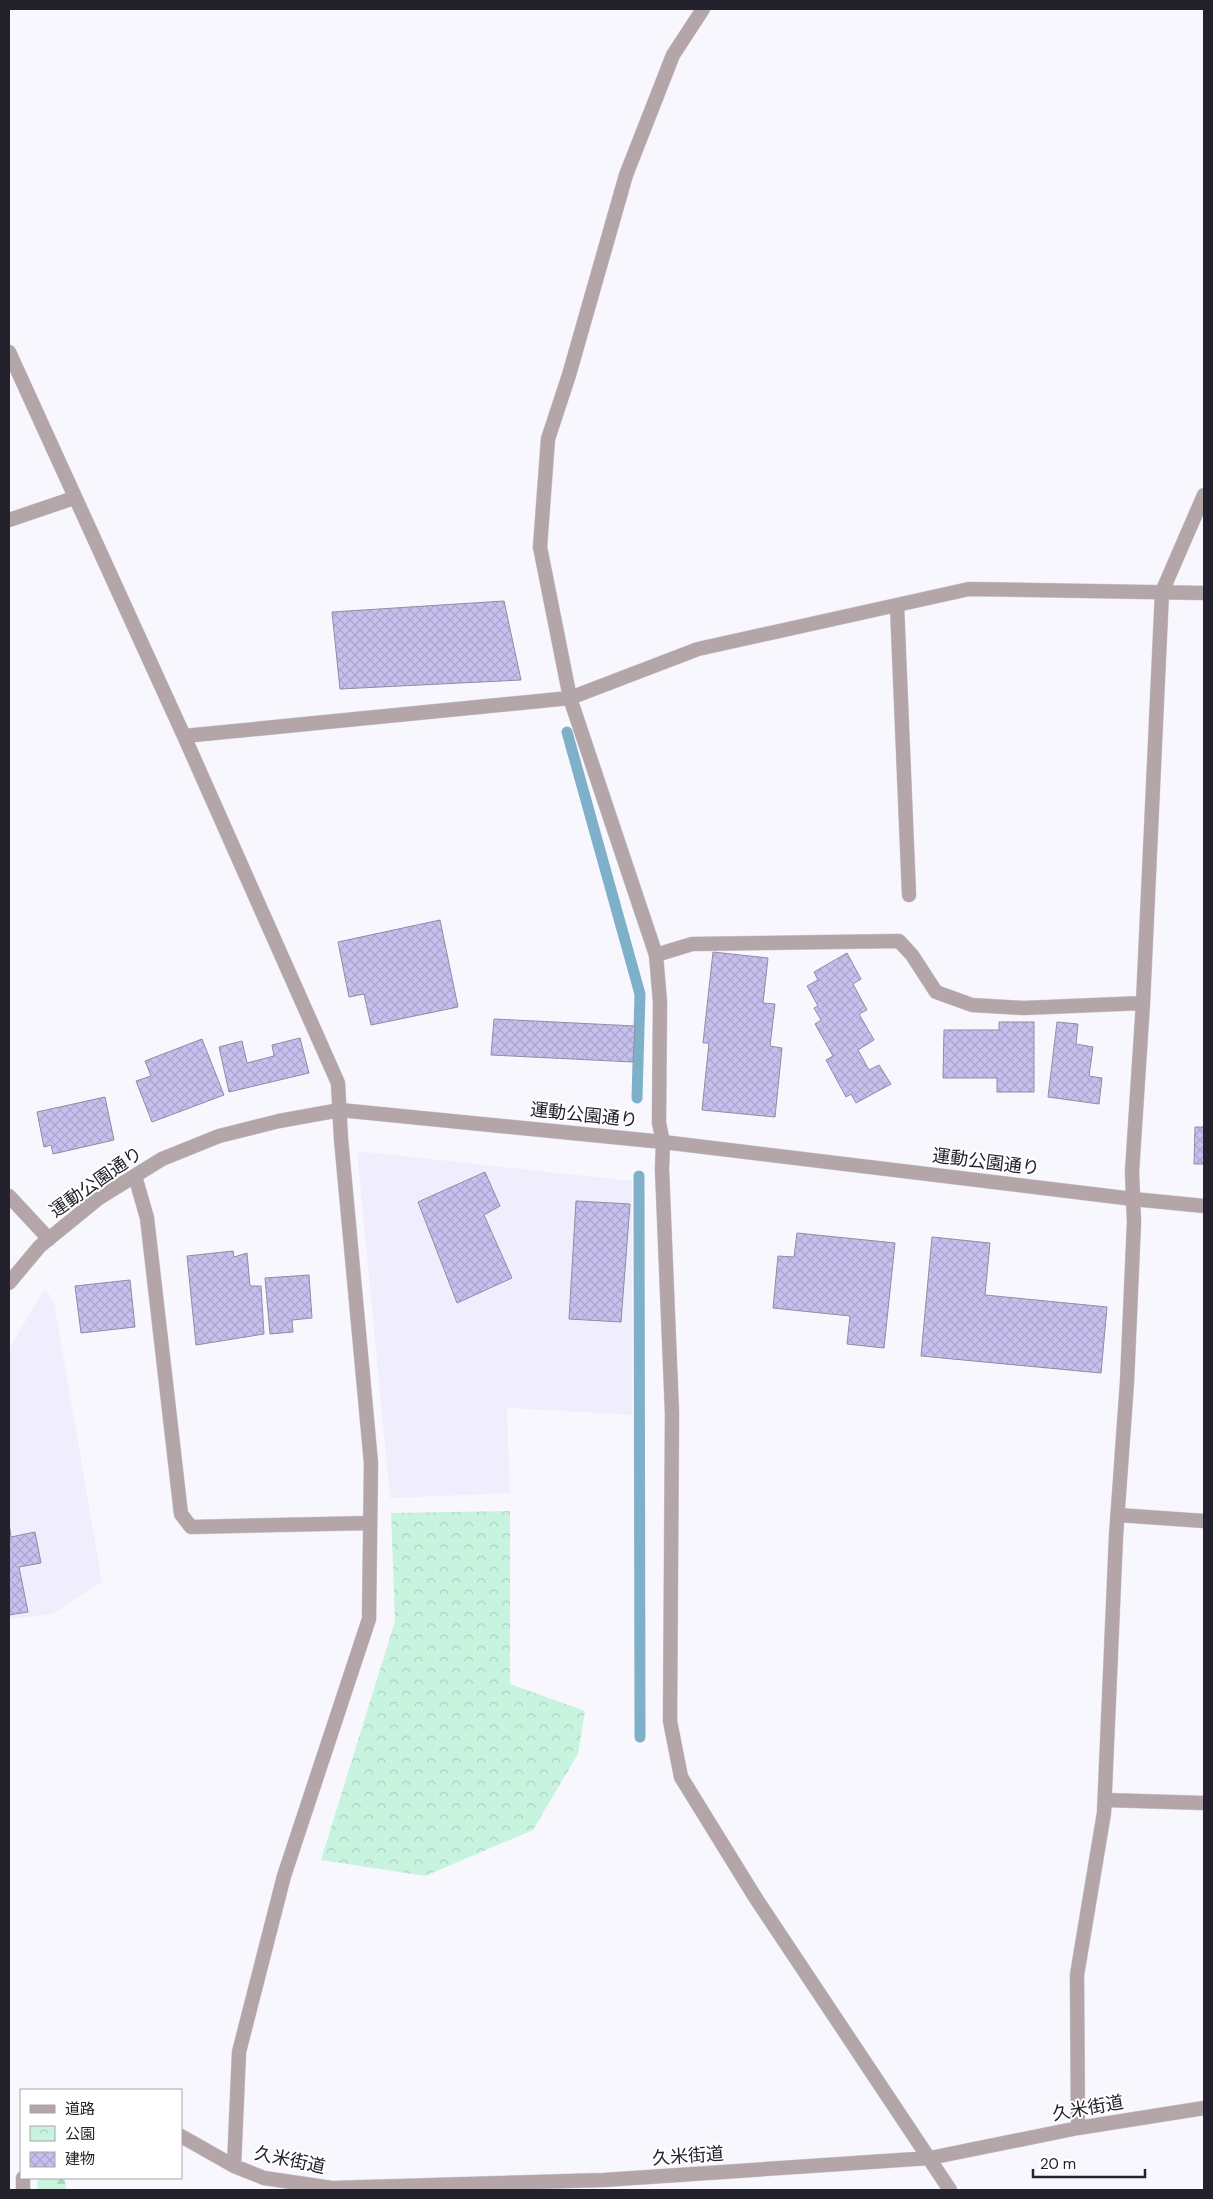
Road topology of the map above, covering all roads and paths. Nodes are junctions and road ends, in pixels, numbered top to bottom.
1 (703, 9) edge
2 (9, 352) edge
3 (1204, 494) edge
4 (74, 498) junction
5 (9, 520) edge
6 (1162, 592) junction
7 (1204, 593) edge
8 (897, 605) junction
9 (570, 698) junction
10 (184, 736) junction
11 (909, 896) dead end
12 (656, 955) junction
13 (1143, 1003) junction
14 (340, 1110) junction
15 (662, 1142) junction
16 (135, 1176) junction
17 (9, 1196) edge
18 (1133, 1199) junction
19 (1204, 1206) edge
20 (49, 1239) junction
21 (9, 1283) edge
22 (1118, 1515) junction
23 (1204, 1521) edge
24 (370, 1523) junction
25 (1105, 1800) junction
26 (1204, 1803) edge
27 (1204, 2108) edge
28 (1078, 2128) junction
29 (182, 2137) edge
30 (930, 2158) junction
31 (234, 2166) junction
32 (604, 2185) edge
33 (950, 2190) edge

1 - 9 street
2 - 4 street
3 - 6 street
4 - 5 street
4 - 10 street
6 - 7 street
6 - 8 street
6 - 13 street
8 - 9 street
8 - 11 street
9 - 10 street
9 - 12 street
10 - 14 street
12 - 13 street
12 - 15 street
13 - 18 street
14 - 15 street, 運動公園通り
14 - 16 street, 運動公園通り
14 - 24 street
15 - 18 street, 運動公園通り
15 - 30 street
16 - 20 street, 運動公園通り
16 - 24 street
17 - 20 street
18 - 19 street, 運動公園通り
18 - 22 street
20 - 21 street, 運動公園通り
22 - 23 street
22 - 25 street
24 - 31 street
25 - 26 street
25 - 28 street
27 - 28 street, 久米街道
28 - 30 street, 久米街道
29 - 31 street, 久米街道
30 - 32 street, 久米街道
30 - 33 street
31 - 32 street, 久米街道

